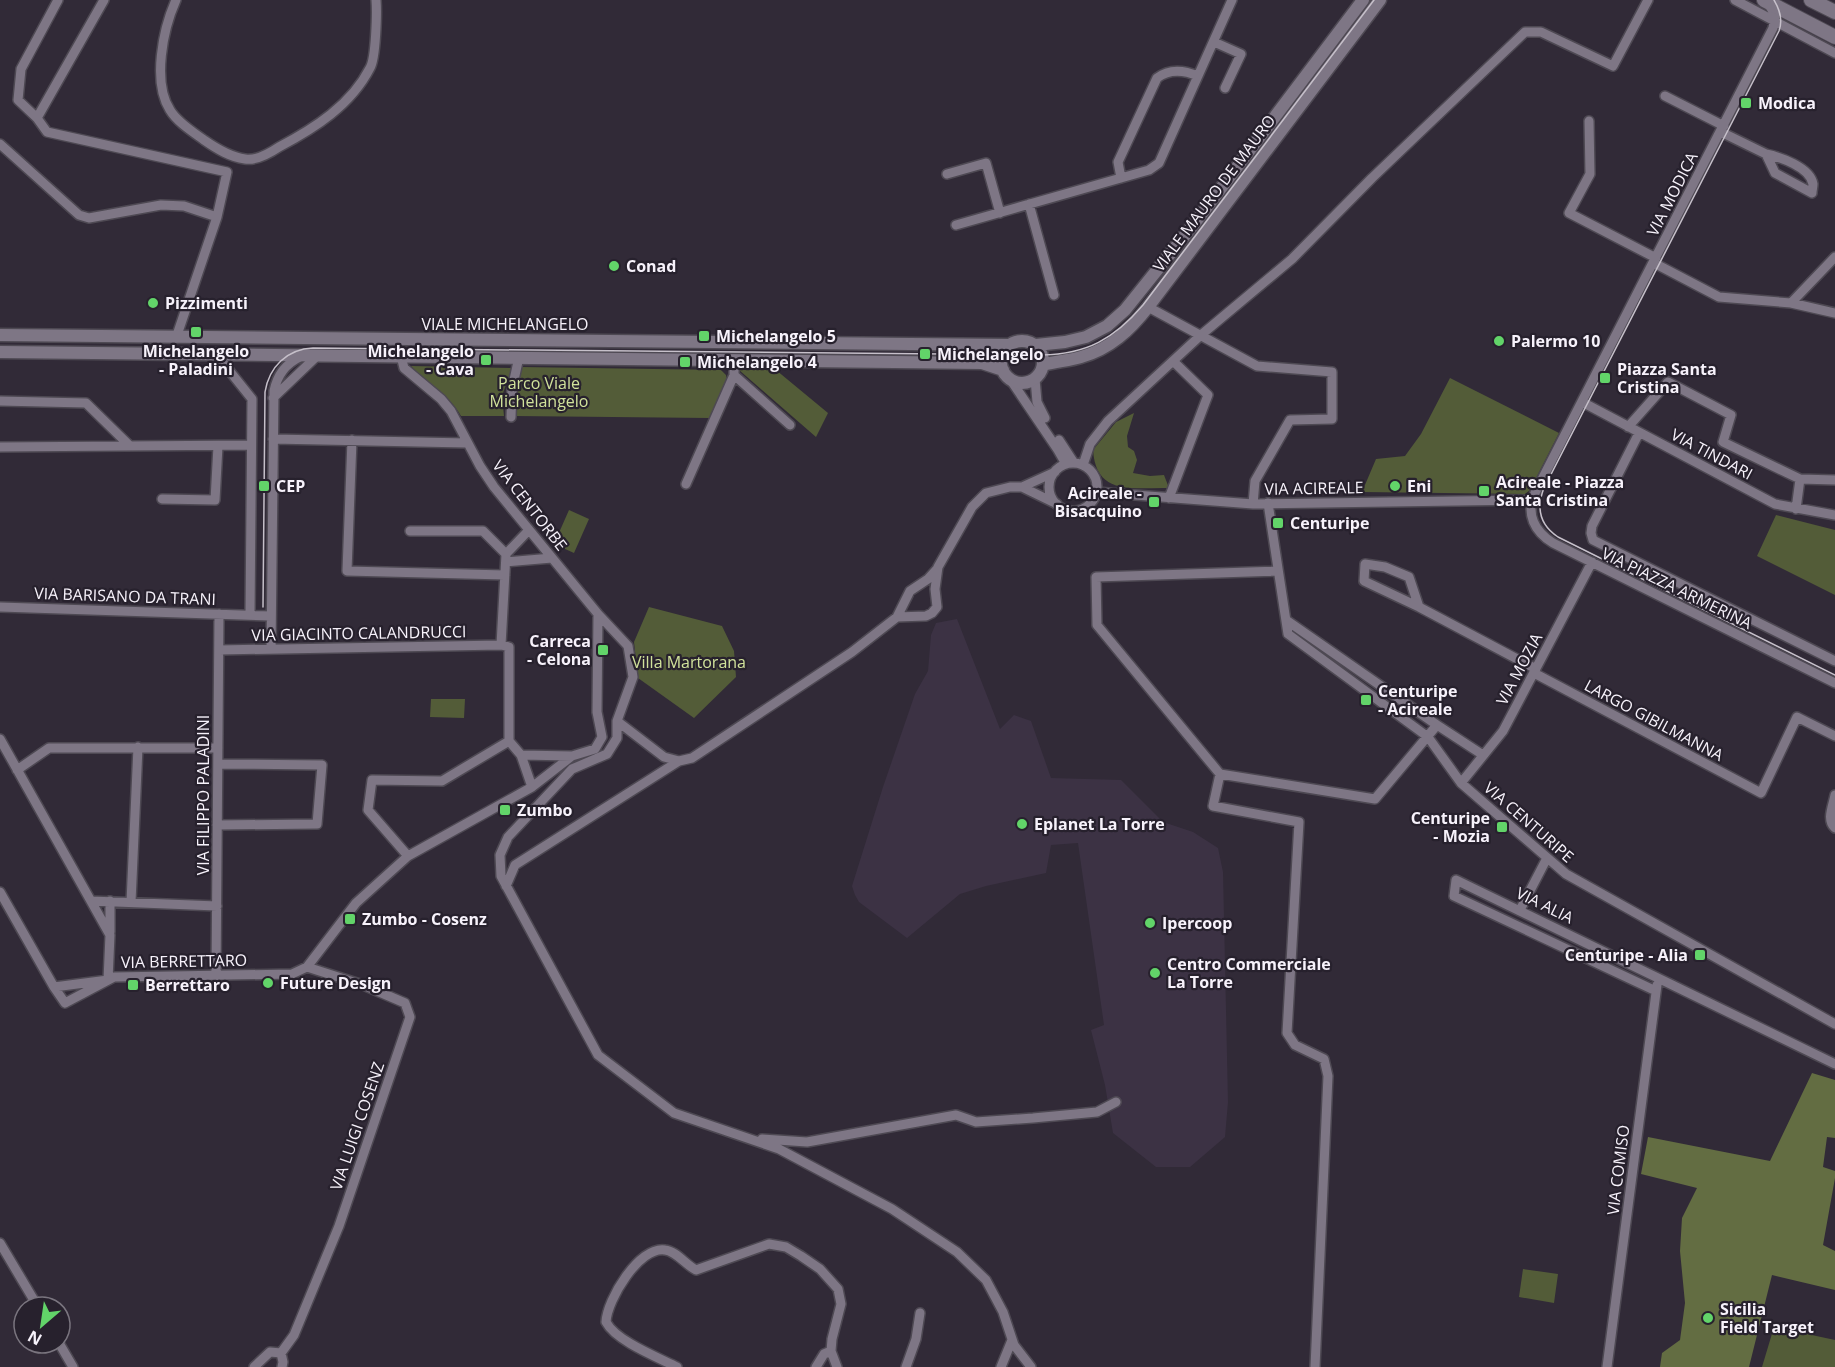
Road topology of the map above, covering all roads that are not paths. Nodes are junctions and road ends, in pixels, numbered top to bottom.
1 (58, 0) edge
2 (104, 0) edge
3 (176, 0) edge
4 (376, 0) edge
5 (1232, 0) edge
6 (1363, 0) edge
7 (1380, 0) edge
8 (1648, 0) edge
9 (1735, 0) edge
10 (1764, 0) edge
11 (1811, 0) edge
12 (1835, 12) edge
13 (1775, 21) junction
14 (1835, 37) edge
15 (1214, 42) junction
16 (1835, 53) edge
17 (1198, 76) junction
18 (1226, 88) dead end
19 (1665, 96) dead end
20 (37, 118) junction
21 (1589, 121) dead end
22 (1722, 129) junction
23 (0, 144) edge
24 (1766, 154) junction
25 (235, 156) junction
26 (227, 172) junction
27 (947, 174) dead end
28 (1121, 178) junction
29 (1029, 204) junction
30 (1000, 213) junction
31 (217, 217) junction
32 (956, 225) dead end
33 (1835, 257) edge
34 (1655, 261) junction
35 (1054, 295) dead end
36 (1791, 303) junction
37 (1148, 307) junction
38 (1835, 313) edge
39 (1201, 335) junction
40 (0, 336) edge
41 (125, 337) junction
42 (176, 338) junction
43 (1010, 345) junction
44 (1036, 345) junction
45 (0, 352) edge
46 (124, 353) junction
47 (216, 354) junction
48 (313, 355) junction
49 (401, 356) junction
50 (519, 357) junction
51 (734, 360) junction
52 (1173, 361) junction
53 (1043, 365) junction
54 (734, 375) junction
55 (1006, 375) junction
56 (1035, 379) junction
57 (273, 398) junction
58 (0, 401) edge
59 (1582, 402) junction
60 (511, 417) dead end
61 (790, 425) dead end
62 (1628, 427) junction
63 (1640, 433) junction
64 (273, 439) junction
65 (352, 440) junction
66 (467, 443) junction
67 (251, 445) junction
68 (130, 446) junction
69 (218, 446) junction
70 (0, 447) edge
71 (1074, 464) junction
72 (1055, 472) junction
73 (1800, 479) junction
74 (1835, 480) edge
75 (686, 484) dead end
76 (1022, 487) junction
77 (1096, 492) junction
78 (1169, 498) junction
79 (162, 499) dead end
80 (1532, 500) junction
81 (1057, 504) junction
82 (1252, 504) junction
83 (1268, 504) junction
84 (1796, 509) junction
85 (1835, 515) edge
86 (529, 530) junction
87 (410, 531) dead end
88 (506, 558) junction
89 (552, 558) junction
90 (1592, 562) junction
91 (938, 567) junction
92 (1278, 571) junction
93 (505, 575) junction
94 (916, 587) junction
95 (907, 598) junction
96 (937, 599) junction
97 (1419, 607) junction
98 (0, 608) edge
99 (219, 614) junction
100 (598, 614) junction
101 (250, 615) junction
102 (271, 616) junction
103 (919, 616) junction
104 (897, 617) junction
105 (1286, 620) junction
106 (501, 645) junction
107 (219, 650) junction
108 (271, 650) junction
109 (1835, 662) edge
110 (1535, 671) junction
111 (1835, 683) edge
112 (617, 722) junction
113 (1437, 725) junction
114 (1835, 736) edge
115 (1428, 737) junction
116 (0, 740) edge
117 (509, 741) junction
118 (138, 747) junction
119 (218, 748) junction
120 (521, 755) junction
121 (1483, 755) junction
122 (572, 756) junction
123 (679, 761) junction
124 (218, 764) junction
125 (17, 770) junction
126 (1220, 774) junction
127 (1461, 783) junction
128 (532, 787) junction
129 (1835, 795) edge
130 (217, 825) junction
131 (1835, 828) edge
132 (408, 855) junction
133 (1547, 858) junction
134 (506, 886) junction
135 (0, 892) edge
136 (91, 901) junction
137 (110, 901) junction
138 (130, 902) junction
139 (217, 906) junction
140 (1520, 910) junction
141 (110, 935) junction
142 (307, 967) junction
143 (216, 976) junction
144 (1657, 976) junction
145 (108, 980) junction
146 (54, 987) junction
147 (1656, 991) junction
148 (1835, 1024) edge
149 (1835, 1064) edge
150 (1116, 1102) dead end
151 (748, 1138) junction
152 (0, 1243) edge
153 (31, 1295) edge
154 (920, 1313) dead end
155 (1012, 1340) junction
156 (831, 1351) junction
157 (281, 1353) junction
158 (254, 1367) edge
159 (282, 1367) edge
160 (677, 1367) edge
161 (816, 1367) edge
162 (837, 1367) edge
163 (906, 1367) edge
164 (1002, 1367) edge
165 (1031, 1367) edge
166 (1315, 1367) edge
167 (1607, 1367) edge

1 - 20 street
2 - 20 street
3 - 25 street
4 - 25 street
5 - 15 street
6 - 44 street, VIALE MAURO DE MAURO
7 - 37 street, VIALE MAURO DE MAURO
8 - 39 street
9 - 13 street
10 - 13 street
10 - 14 main road
11 - 12 main road
13 - 16 street
13 - 22 street, VIA MODICA
15 - 17 street
15 - 18 street
17 - 28 street
17 - 28 street
19 - 22 street
20 - 26 street
21 - 34 street
22 - 24 street
22 - 34 street, VIA MODICA
23 - 31 street
24 - 24 street
25 - 26 street
26 - 31 street
27 - 30 street
28 - 29 street
29 - 30 street
29 - 35 street
30 - 32 street
31 - 42 street
33 - 36 street
34 - 36 street
34 - 59 street, VIA MODICA
36 - 38 street
37 - 39 street
37 - 53 street, VIALE MAURO DE MAURO
39 - 52 street
39 - 82 street
40 - 41 street, VIALE MICHELANGELO
41 - 42 street, VIALE MICHELANGELO
41 - 46 street
42 - 43 street, VIALE MICHELANGELO
43 - 44 street
43 - 55 street
44 - 53 street
45 - 46 street, VIALE MICHELANGELO
46 - 47 street, VIALE MICHELANGELO
47 - 48 street, VIALE MICHELANGELO
47 - 67 street
48 - 49 street, VIALE MICHELANGELO
48 - 57 street
48 - 57 street
49 - 50 street, VIALE MICHELANGELO
49 - 66 street, VIA CENTORBE
50 - 51 street, VIALE MICHELANGELO
50 - 60 street
51 - 54 street
51 - 55 street, VIALE MICHELANGELO
52 - 71 street
52 - 78 street
53 - 56 street
54 - 61 street
54 - 75 street
55 - 56 street
55 - 71 street
56 - 71 street
57 - 64 street
58 - 68 street
59 - 62 street, VIA TINDARI
59 - 80 street
62 - 63 street, VIA TINDARI
62 - 73 street
63 - 84 street, VIA TINDARI
63 - 109 street, VIA PIAZZA ARMERINA
64 - 65 street
64 - 102 street
65 - 66 street
65 - 93 street
66 - 86 street, VIA CENTORBE
67 - 69 street
67 - 101 street
68 - 69 street
68 - 70 street
69 - 79 street
71 - 72 street
71 - 77 street
72 - 76 street
72 - 81 street
73 - 74 street
73 - 84 street
76 - 81 street
76 - 91 street
77 - 78 street, VIA ACIREALE
77 - 81 street
78 - 82 street, VIA ACIREALE
80 - 83 street, VIA ACIREALE
80 - 90 street, VIA PIAZZA ARMERINA
82 - 83 street, VIA ACIREALE
83 - 92 street
84 - 85 street, VIA TINDARI
86 - 88 street
86 - 89 street, VIA CENTORBE
87 - 88 street
88 - 89 street
88 - 93 street
89 - 100 street, VIA CENTORBE
90 - 110 street, VIA MOZIA
90 - 111 street, VIA PIAZZA ARMERINA
91 - 94 street
91 - 96 street
92 - 105 street
92 - 126 street
93 - 106 street
94 - 95 street
94 - 96 street
95 - 103 street
95 - 104 street
96 - 103 street
97 - 97 street, LARGO GIBILMANNA
97 - 110 street, LARGO GIBILMANNA
98 - 99 street, VIA BARISANO DA TRANI
99 - 101 street, VIA BARISANO DA TRANI
99 - 107 street, VIA FILIPPO PALADINI
100 - 112 street, VIA CENTORBE
100 - 122 street
101 - 102 street, VIA BARISANO DA TRANI
102 - 108 street
103 - 104 street
104 - 123 street
105 - 113 street
105 - 115 street, VIA CENTURIPE
106 - 108 street, VIA GIACINTO CALANDRUCCI
106 - 117 street
107 - 108 street, VIA GIACINTO CALANDRUCCI
107 - 119 street, VIA FILIPPO PALADINI
110 - 114 street, LARGO GIBILMANNA
110 - 121 street, VIA MOZIA
112 - 123 street
112 - 134 street, VIA CENTORBE
113 - 115 street
113 - 121 street
115 - 126 street
115 - 127 street, VIA CENTURIPE
116 - 125 street
117 - 120 street
117 - 132 street
118 - 119 street
118 - 125 street
118 - 138 street
119 - 124 street, VIA FILIPPO PALADINI
120 - 122 street
120 - 128 street
121 - 127 street, VIA MOZIA
122 - 128 street
123 - 134 street
124 - 130 street, VIA FILIPPO PALADINI
124 - 130 street
125 - 136 street
126 - 166 street
127 - 133 street, VIA CENTURIPE
128 - 132 street
129 - 131 street
130 - 139 street, VIA FILIPPO PALADINI
132 - 142 street
133 - 140 street
133 - 148 street, VIA CENTURIPE
134 - 151 street, VIA CENTORBE
135 - 146 street
136 - 137 street
136 - 141 street
137 - 138 street
137 - 141 street
138 - 139 street
139 - 143 street, VIA FILIPPO PALADINI
140 - 144 street, VIA ALIA
140 - 147 street, VIA ALIA
141 - 145 street
142 - 143 street, VIA BERRETTARO
142 - 157 street, VIA LUIGI COSENZ
143 - 145 street, VIA BERRETTARO
144 - 147 street, VIA COMISO
144 - 149 street, VIA ALIA
145 - 146 street
145 - 146 street, VIA BERRETTARO
147 - 167 street, VIA COMISO
150 - 151 street
151 - 155 street
152 - 153 street
154 - 163 street
155 - 164 street
155 - 165 street
156 - 160 street
156 - 161 street
156 - 162 street
157 - 158 street
157 - 159 street

